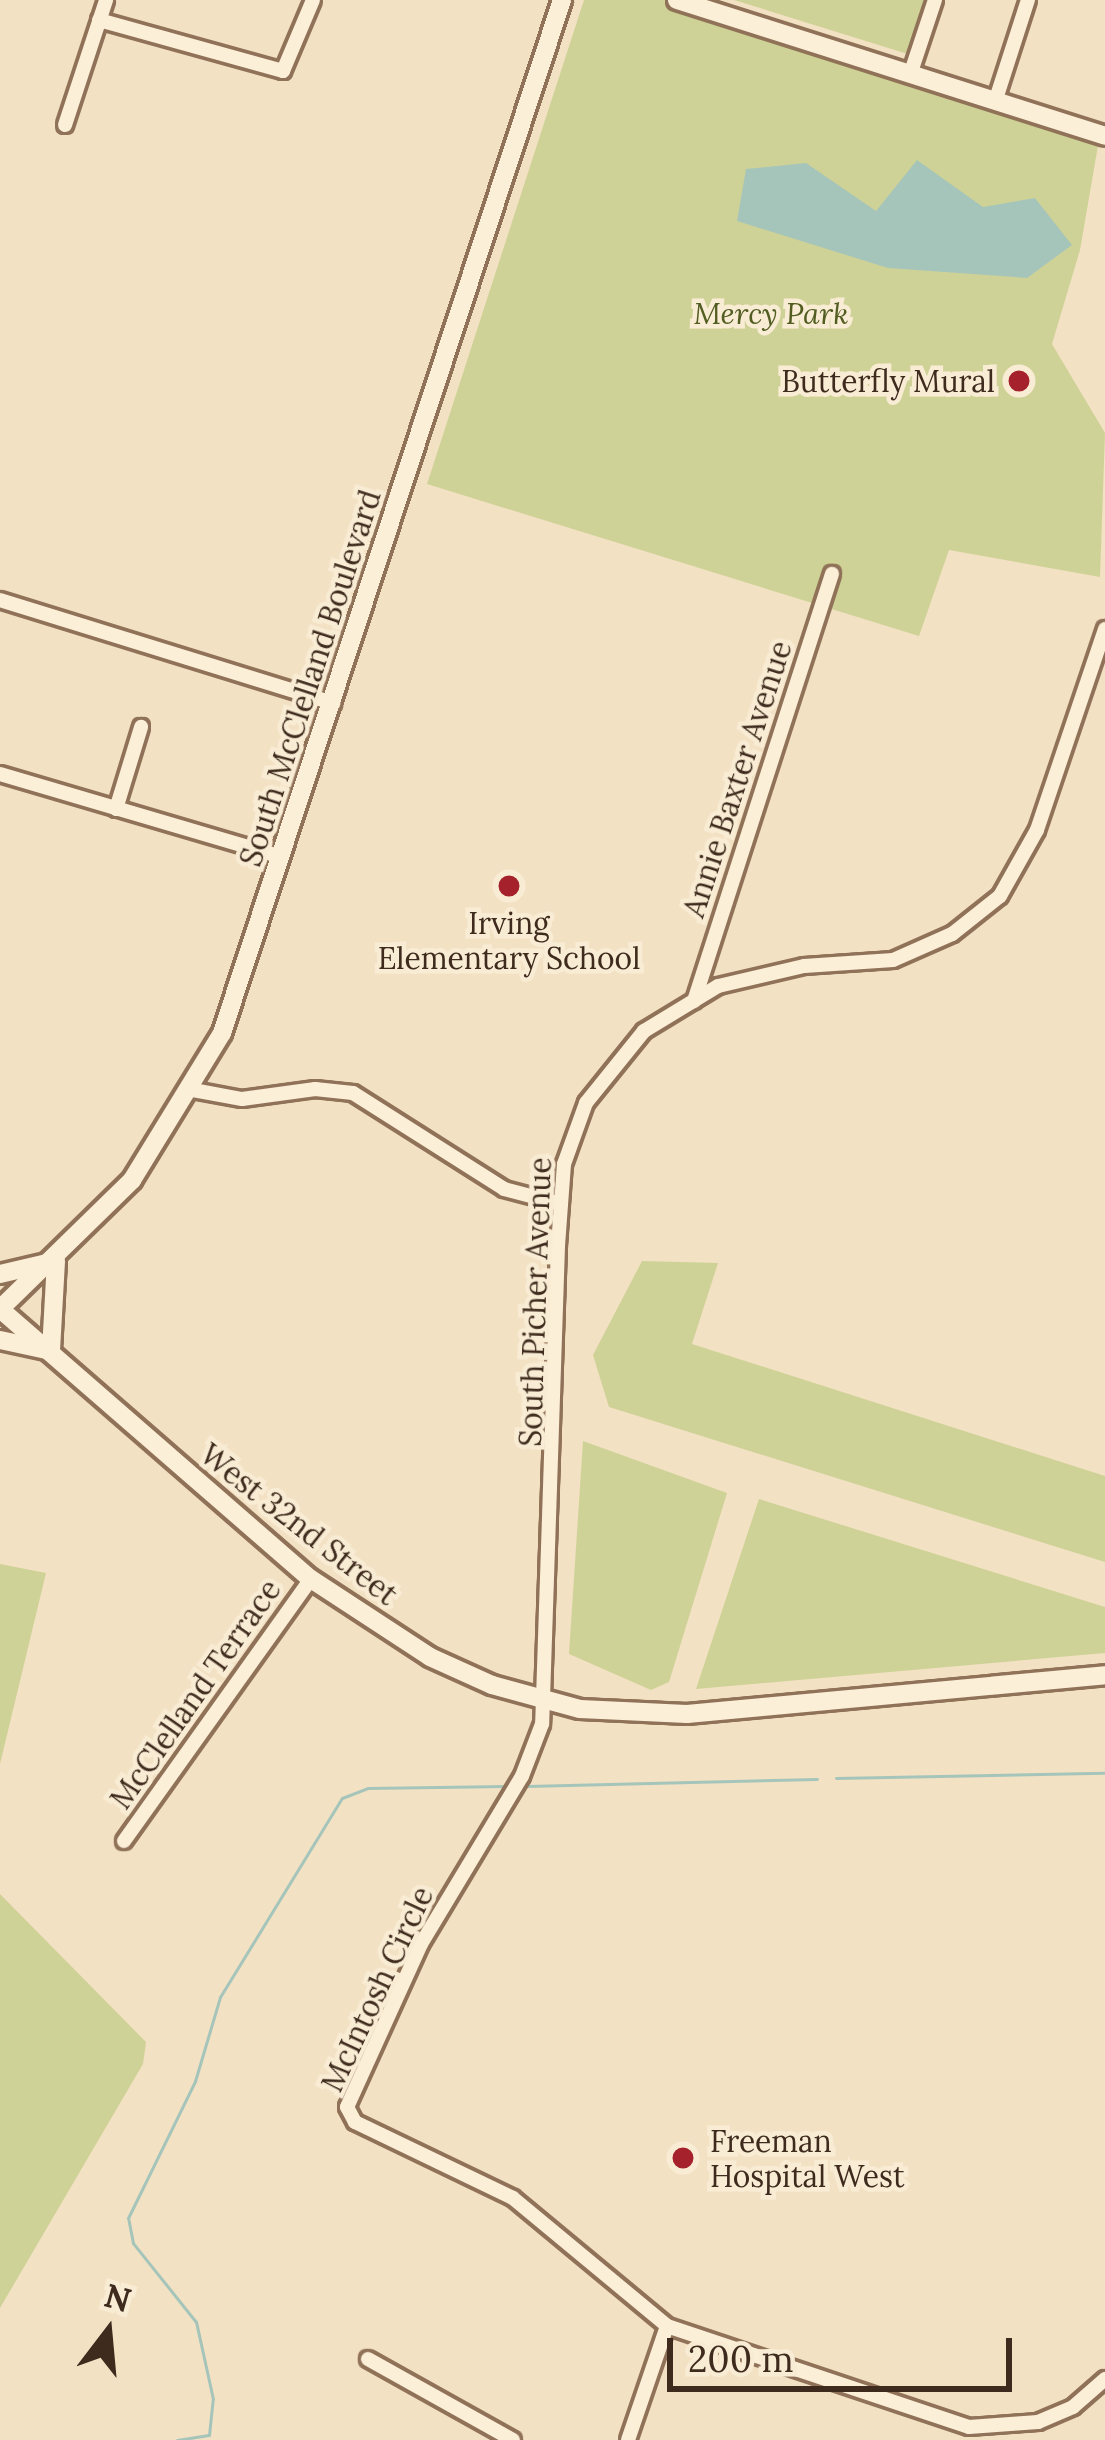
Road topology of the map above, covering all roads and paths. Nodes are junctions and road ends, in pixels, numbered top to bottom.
1 (106, 0) edge
2 (313, 0) edge
3 (562, 0) edge
4 (677, 0) edge
5 (935, 0) edge
6 (1028, 0) edge
7 (99, 20) junction
8 (910, 75) junction
9 (995, 102) junction
10 (65, 125) dead end
11 (1105, 136) edge
12 (832, 574) dead end
13 (0, 600) edge
14 (1105, 629) edge
15 (333, 703) junction
16 (141, 727) dead end
17 (0, 775) edge
18 (116, 809) junction
19 (282, 857) junction
20 (694, 1000) junction
21 (193, 1090) junction
22 (561, 1204) junction
23 (56, 1261) junction
24 (0, 1274) edge
25 (0, 1309) edge
26 (0, 1340) edge
27 (51, 1351) junction
28 (310, 1579) junction
29 (1105, 1675) edge
30 (546, 1702) junction
31 (124, 1840) dead end
32 (667, 2326) junction
33 (368, 2359) dead end
34 (1105, 2379) edge
35 (513, 2440) edge
36 (628, 2440) edge

1 - 7 street
2 - 7 street
3 - 15 main road, South McClelland Boulevard
4 - 8 main road
5 - 8 street
6 - 9 street
7 - 10 street
8 - 9 main road
9 - 11 main road
12 - 20 street, Annie Baxter Avenue
13 - 15 street
14 - 20 street, South Picher Avenue
15 - 19 main road, South McClelland Boulevard
16 - 18 street
17 - 18 street
18 - 19 street
19 - 21 main road, South McClelland Boulevard
20 - 22 street, South Picher Avenue
21 - 22 street
21 - 23 main road, South McClelland Boulevard
22 - 30 street, South Picher Avenue
23 - 24 main road
23 - 25 main road, South McClelland Boulevard
23 - 27 main road
25 - 27 main road, West 32nd Street
26 - 27 main road
27 - 28 main road, West 32nd Street
28 - 30 main road, West 32nd Street
28 - 31 street, McClelland Terrace
29 - 30 main road, West 32nd Street
30 - 32 street, McIntosh Circle
32 - 34 street, McIntosh Circle
32 - 36 street
33 - 35 street

